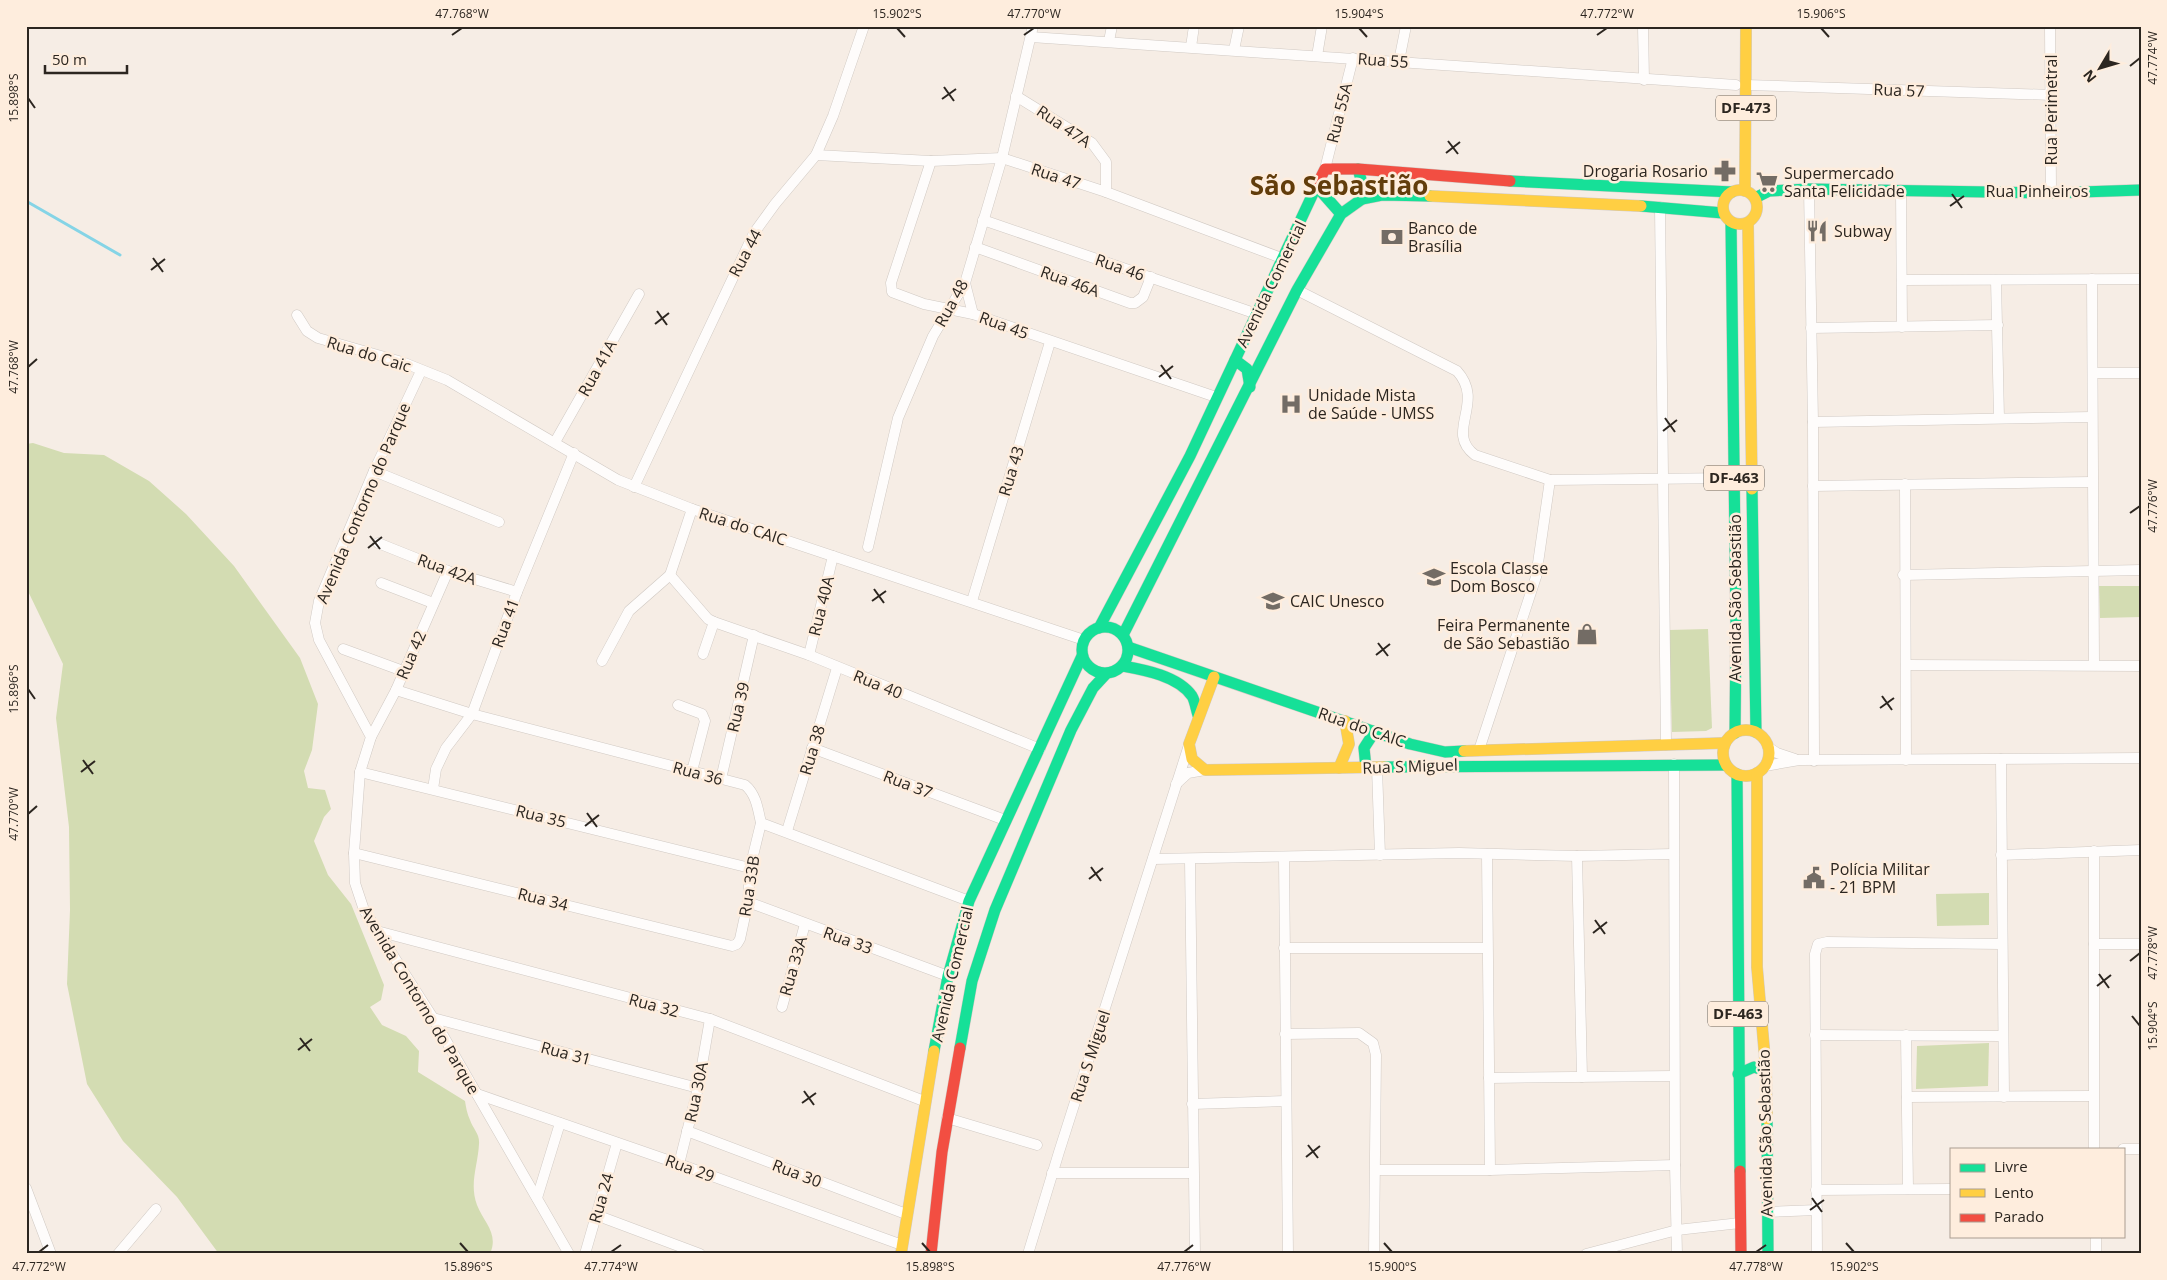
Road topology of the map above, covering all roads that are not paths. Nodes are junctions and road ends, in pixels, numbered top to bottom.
1 (864, 26) edge
2 (1033, 26) edge
3 (1112, 26) edge
4 (1194, 26) edge
5 (1239, 26) edge
6 (1322, 26) edge
7 (1406, 26) edge
8 (1643, 26) edge
9 (1735, 26) edge
10 (1746, 26) edge
11 (2050, 26) edge
12 (1031, 37) junction
13 (1109, 42) junction
14 (1191, 47) junction
15 (1234, 50) junction
16 (1316, 56) junction
17 (1353, 58) junction
18 (1399, 61) junction
19 (1644, 80) junction
20 (1741, 85) junction
21 (2052, 95) junction
22 (1016, 96) junction
23 (816, 155) junction
24 (1002, 158) junction
25 (931, 161) junction
26 (1325, 169) junction
27 (1358, 169) junction
28 (1318, 188) junction
29 (1808, 189) junction
30 (1901, 190) junction
31 (2141, 190) edge
32 (1738, 191) junction
33 (1106, 192) junction
34 (2051, 193) junction
35 (1755, 198) junction
36 (1362, 199) junction
37 (1660, 207) junction
38 (1341, 214) junction
39 (1727, 218) junction
40 (983, 220) junction
41 (1748, 223) junction
42 (975, 247) junction
43 (1284, 259) junction
44 (1151, 277) junction
45 (2092, 279) junction
46 (2141, 279) edge
47 (1902, 280) junction
48 (1996, 280) junction
49 (965, 283) junction
50 (1297, 290) junction
51 (639, 294) dead end
52 (948, 309) junction
53 (973, 314) junction
54 (1256, 314) junction
55 (297, 315) dead end
56 (1998, 325) junction
57 (1902, 327) junction
58 (1811, 328) junction
59 (1050, 342) junction
60 (1235, 360) junction
61 (422, 371) junction
62 (2093, 373) junction
63 (2141, 373) edge
64 (1250, 388) junction
65 (1216, 397) junction
66 (2092, 417) junction
67 (1999, 418) junction
68 (1813, 422) junction
69 (555, 442) junction
70 (574, 453) junction
71 (1190, 456) junction
72 (374, 471) junction
73 (1205, 474) junction
74 (1663, 478) junction
75 (1734, 478) junction
76 (1550, 480) junction
77 (2092, 482) junction
78 (1905, 484) junction
79 (1813, 486) junction
80 (634, 487) junction
81 (692, 509) junction
82 (498, 522) dead end
83 (378, 543) dead end
84 (868, 547) dead end
85 (833, 556) junction
86 (2141, 570) edge
87 (448, 571) junction
88 (2092, 571) junction
89 (670, 575) junction
90 (1903, 575) junction
91 (381, 583) dead end
92 (516, 592) junction
93 (972, 601) junction
94 (433, 603) junction
95 (714, 622) junction
96 (1099, 628) junction
97 (754, 635) junction
98 (1123, 635) junction
99 (1084, 640) junction
100 (1128, 647) junction
101 (343, 649) dead end
102 (703, 654) dead end
103 (809, 655) junction
104 (1082, 656) junction
105 (602, 662) dead end
106 (1906, 664) junction
107 (2094, 665) junction
108 (1123, 666) junction
109 (2141, 666) edge
110 (838, 668) junction
111 (404, 671) junction
112 (1106, 674) junction
113 (1214, 677) junction
114 (396, 690) junction
115 (678, 705) dead end
116 (472, 714) junction
117 (1198, 715) junction
118 (1345, 721) junction
119 (1375, 731) junction
120 (1756, 732) junction
121 (1735, 733) junction
122 (371, 737) junction
123 (1726, 743) junction
124 (1189, 744) junction
125 (1410, 744) junction
126 (1666, 745) junction
127 (1768, 747) junction
128 (812, 748) junction
129 (1040, 749) junction
130 (1479, 750) junction
131 (2141, 758) edge
132 (2001, 759) junction
133 (1799, 760) junction
134 (1906, 760) junction
135 (1814, 761) junction
136 (1674, 764) junction
137 (1726, 765) junction
138 (1402, 767) junction
139 (1032, 768) junction
140 (1339, 768) junction
141 (1372, 768) junction
142 (1205, 770) junction
143 (1761, 770) junction
144 (692, 771) junction
145 (360, 772) junction
146 (1737, 774) junction
147 (1052, 776) junction
148 (721, 779) junction
149 (1175, 785) junction
150 (433, 789) junction
151 (1005, 820) junction
152 (761, 823) junction
153 (787, 832) junction
154 (2141, 850) edge
155 (2094, 851) junction
156 (354, 853) junction
157 (1380, 854) junction
158 (1487, 854) junction
159 (1673, 854) junction
160 (2001, 855) junction
161 (1577, 856) junction
162 (1153, 858) junction
163 (1284, 858) junction
164 (1190, 860) junction
165 (750, 868) junction
166 (969, 901) junction
167 (748, 902) junction
168 (805, 924) junction
169 (377, 931) junction
170 (2001, 944) junction
171 (2094, 944) junction
172 (2141, 944) edge
173 (732, 946) joint
174 (1284, 948) junction
175 (1487, 948) junction
176 (948, 976) junction
177 (782, 1007) dead end
178 (433, 1018) junction
179 (710, 1019) junction
180 (1285, 1034) junction
181 (1906, 1035) junction
182 (1815, 1036) junction
183 (2002, 1036) junction
184 (931, 1066) junction
185 (954, 1070) junction
186 (1766, 1071) junction
187 (1738, 1074) junction
188 (1674, 1076) junction
189 (1582, 1077) junction
190 (1489, 1078) junction
191 (698, 1088) junction
192 (476, 1094) junction
193 (2093, 1096) junction
194 (1907, 1097) junction
195 (2004, 1097) junction
196 (924, 1101) junction
197 (1285, 1101) junction
198 (1192, 1104) junction
199 (947, 1118) junction
200 (560, 1123) junction
201 (687, 1131) junction
202 (617, 1143) junction
203 (917, 1143) junction
204 (1037, 1145) dead end
205 (2094, 1148) edge
206 (2124, 1149) edge
207 (2141, 1149) edge
208 (942, 1152) junction
209 (679, 1164) junction
210 (1674, 1165) junction
211 (1376, 1170) junction
212 (1490, 1170) junction
213 (1052, 1173) junction
214 (1193, 1173) junction
215 (26, 1188) edge
216 (1908, 1189) junction
217 (1950, 1189) edge
218 (1816, 1190) junction
219 (537, 1198) junction
220 (156, 1209) dead end
221 (1817, 1210) junction
222 (1768, 1212) junction
223 (906, 1214) junction
224 (596, 1215) junction
225 (26, 1222) edge
226 (1740, 1223) junction
227 (38, 1224) junction
228 (1677, 1230) junction
229 (2096, 1238) edge
230 (902, 1249) edge
231 (51, 1254) edge
232 (118, 1254) edge
233 (569, 1254) edge
234 (585, 1254) edge
235 (700, 1254) edge
236 (931, 1254) edge
237 (1028, 1254) edge
238 (1195, 1254) edge
239 (1288, 1254) edge
240 (1374, 1254) edge
241 (1586, 1254) edge
242 (1677, 1254) edge
243 (1741, 1254) edge
244 (1768, 1254) edge
245 (1817, 1254) edge
246 (2096, 1254) edge

1 - 23 street, Rua 44
2 - 12 street, Rua 48
3 - 13 street
4 - 14 street
5 - 15 street
6 - 16 street
7 - 18 street
8 - 19 street
9 - 20 street, DF-473
10 - 20 street, DF-473
11 - 21 street, Rua Perimetral
12 - 13 street, Rua 55
12 - 22 street, Rua 48
13 - 14 street, Rua 55
14 - 15 street, Rua 55
15 - 16 street, Rua 55
16 - 17 street, Rua 55
17 - 18 street, Rua 55
17 - 26 street, Rua 55A
18 - 19 street, Rua 55
19 - 20 street, Rua 55
20 - 21 street, Rua 57
20 - 32 street, DF-473
21 - 34 street, Rua Perimetral
22 - 24 street, Rua 48
22 - 33 street, Rua 47A
23 - 25 street, Rua 47
23 - 80 street, Rua 44
24 - 25 street, Rua 47
24 - 33 street, Rua 47
24 - 40 street, Rua 48
25 - 52 street, Rua 45
26 - 27 street
26 - 28 street, Avenida Comercial
27 - 32 street
27 - 36 street
28 - 38 street
28 - 43 street, Avenida Comercial
29 - 30 street, Rua Pinheiros
29 - 35 street, Rua Pinheiros
29 - 58 street
30 - 34 street, Rua Pinheiros
30 - 47 street
31 - 34 street, Rua Pinheiros
32 - 35 street
32 - 39 street, DF-473
33 - 43 street, Rua 47
35 - 41 street
36 - 37 street, Avenida Comercial
36 - 38 street, Avenida Comercial
37 - 39 street, Avenida Comercial
37 - 74 street
38 - 50 street, Avenida Comercial
39 - 41 street
39 - 75 street, Avenida São Sebastião / DF-463
40 - 42 street, Rua 48
40 - 44 street, Rua 46
41 - 120 street, Avenida São Sebastião / DF-463
42 - 44 street, Rua 46A
42 - 49 street, Rua 48
43 - 54 street, Avenida Comercial
44 - 54 street, Rua 46
45 - 46 street
45 - 48 street
45 - 62 street
47 - 48 street
47 - 57 street
48 - 56 street
49 - 52 street, Rua 48
49 - 53 street
50 - 64 street, Avenida Comercial
50 - 76 street
51 - 69 street, Rua 41A
52 - 53 street, Rua 45
52 - 84 street, Rua 48
53 - 59 street, Rua 45
54 - 60 street, Avenida Comercial
55 - 61 street, Rua do Caic
56 - 57 street
56 - 67 street
57 - 58 street
58 - 68 street
59 - 65 street, Rua 45
59 - 93 street, Rua 43
60 - 64 street
60 - 65 street, Avenida Comercial
61 - 69 street, Rua do CAIC
61 - 72 street, Avenida Contorno do Parque
62 - 63 street
62 - 66 street
64 - 73 street, Avenida Comercial
65 - 71 street, Avenida Comercial
66 - 67 street
66 - 77 street
67 - 68 street
68 - 79 street
69 - 70 street, Rua do CAIC
70 - 80 street, Rua do CAIC
70 - 92 street, Rua 41
71 - 73 street
71 - 96 street, Avenida Comercial
72 - 82 street
72 - 122 street, Avenida Contorno do Parque
73 - 98 street, Avenida Comercial
74 - 75 street
74 - 76 street
74 - 126 street
75 - 121 street, Avenida São Sebastião / DF-463
76 - 130 street
77 - 78 street
77 - 88 street
78 - 79 street
78 - 90 street
79 - 135 street
80 - 81 street, Rua do CAIC
81 - 85 street, Rua do CAIC
81 - 89 street
83 - 87 street, Rua 42A
85 - 93 street, Rua do CAIC
85 - 103 street, Rua 40A
86 - 88 street
87 - 92 street, Rua 42A
87 - 94 street, Rua 42
88 - 90 street
88 - 107 street
89 - 95 street, Rua 40
89 - 105 street
90 - 106 street
91 - 94 street
92 - 116 street, Rua 41
93 - 99 street, Rua do CAIC
94 - 111 street, Rua 42
95 - 97 street, Rua 40
95 - 102 street
96 - 98 street
96 - 99 street
97 - 103 street, Rua 40
97 - 148 street, Rua 39
98 - 100 street
99 - 104 street
100 - 108 street
100 - 113 street, Rua do CAIC
101 - 111 street
103 - 110 street, Rua 40
104 - 112 street
104 - 129 street, Avenida Comercial
106 - 107 street
106 - 134 street
107 - 109 street
108 - 112 street
108 - 117 street
110 - 128 street, Rua 38
110 - 129 street, Rua 40
111 - 114 street, Rua 42
112 - 147 street, Avenida Comercial
113 - 117 street
113 - 118 street, Rua do CAIC
114 - 116 street, Rua 36
114 - 122 street, Rua 42
115 - 144 street
116 - 144 street, Rua 36
116 - 150 street, Rua 41
117 - 124 street
118 - 119 street, Rua do CAIC
118 - 140 street
119 - 125 street, Rua do CAIC
119 - 141 street
120 - 121 street
120 - 127 street
121 - 123 street
122 - 145 street, Avenida Contorno do Parque
123 - 126 street, Rua do CAIC
123 - 137 street
124 - 142 street
124 - 149 street
125 - 130 street, Rua do CAIC
125 - 138 street
126 - 130 street, Rua do CAIC
127 - 133 street
127 - 143 street, DF-463
128 - 151 street, Rua 37
128 - 153 street, Rua 38
129 - 139 street, Avenida Comercial
131 - 132 street
132 - 134 street
132 - 160 street
133 - 135 street
133 - 143 street
134 - 135 street
136 - 137 street, Rua S Miguel
136 - 138 street, Rua S Miguel
136 - 159 street
137 - 146 street
138 - 141 street, Rua S Miguel
139 - 147 street
139 - 151 street, Avenida Comercial
140 - 141 street, Rua S Miguel
140 - 142 street, Rua S Miguel
141 - 157 street
142 - 149 street, Rua S Miguel
143 - 146 street
143 - 186 street, Avenida São Sebastião / DF-463
144 - 148 street, Rua 36
145 - 150 street, Rua 35
145 - 156 street, Avenida Contorno do Parque
146 - 187 street, Avenida São Sebastião / DF-463
147 - 185 street, Avenida Comercial
148 - 152 street, Rua 36
149 - 162 street, Rua S Miguel
150 - 165 street, Rua 35
151 - 166 street, Avenida Comercial
152 - 153 street
152 - 165 street, Rua 33B
153 - 166 street
154 - 155 street
155 - 160 street
155 - 171 street
156 - 169 street, Avenida Contorno do Parque
156 - 173 street, Rua 34
157 - 158 street
157 - 163 street
158 - 161 street
158 - 175 street
159 - 161 street
159 - 188 street
160 - 170 street
161 - 189 street
162 - 164 street
162 - 213 street, Rua S Miguel
163 - 164 street
163 - 174 street
164 - 198 street
165 - 167 street, Rua 33B
166 - 176 street, Avenida Comercial
167 - 168 street, Rua 33
167 - 173 street, Rua 33B
168 - 176 street, Rua 33
168 - 177 street, Rua 33A
169 - 178 street, Avenida Contorno do Parque
169 - 179 street, Rua 32
170 - 182 street
170 - 183 street
171 - 172 street
171 - 193 street
174 - 175 street
174 - 180 street
175 - 190 street
176 - 184 street, Avenida Comercial
178 - 191 street, Rua 31
178 - 192 street, Avenida Contorno do Parque
179 - 191 street, Rua 30A
179 - 196 street, Rua 32
180 - 197 street
180 - 211 street
181 - 182 street
181 - 183 street
181 - 194 street
182 - 218 street
183 - 195 street
184 - 185 street
184 - 196 street, Avenida Comercial
185 - 199 street, Avenida Comercial
186 - 187 street
186 - 222 street, Avenida São Sebastião / DF-463
187 - 226 street, Avenida São Sebastião / DF-463
188 - 189 street
188 - 210 street
189 - 190 street
190 - 212 street
191 - 201 street, Rua 30A
192 - 200 street, Rua 29
192 - 219 street, Avenida Contorno do Parque
193 - 195 street
193 - 205 street
194 - 195 street
194 - 216 street
196 - 203 street, Avenida Comercial
197 - 198 street
197 - 239 street
198 - 214 street
199 - 204 street
199 - 208 street, Avenida Comercial
200 - 202 street, Rua 29
200 - 219 street
201 - 209 street, Rua 30A
201 - 223 street, Rua 30
202 - 209 street, Rua 29
202 - 224 street, Rua 24
203 - 208 street
203 - 223 street, Avenida Comercial
206 - 207 street
208 - 236 street, Avenida Comercial
209 - 230 street, Rua 29
210 - 212 street
210 - 228 street
211 - 212 street
211 - 240 street
213 - 214 street
213 - 237 street, Rua S Miguel
214 - 238 street
215 - 227 street
216 - 217 street
216 - 218 street
218 - 221 street
219 - 233 street, Avenida Contorno do Parque
220 - 232 street
221 - 222 street
221 - 245 street
222 - 244 street, Avenida São Sebastião / DF-463
223 - 230 street, Avenida Comercial
224 - 234 street, Rua 24
224 - 235 street
225 - 227 street
226 - 228 street
226 - 243 street, Avenida São Sebastião / DF-463
227 - 231 street
228 - 241 street
228 - 242 street
229 - 246 street

